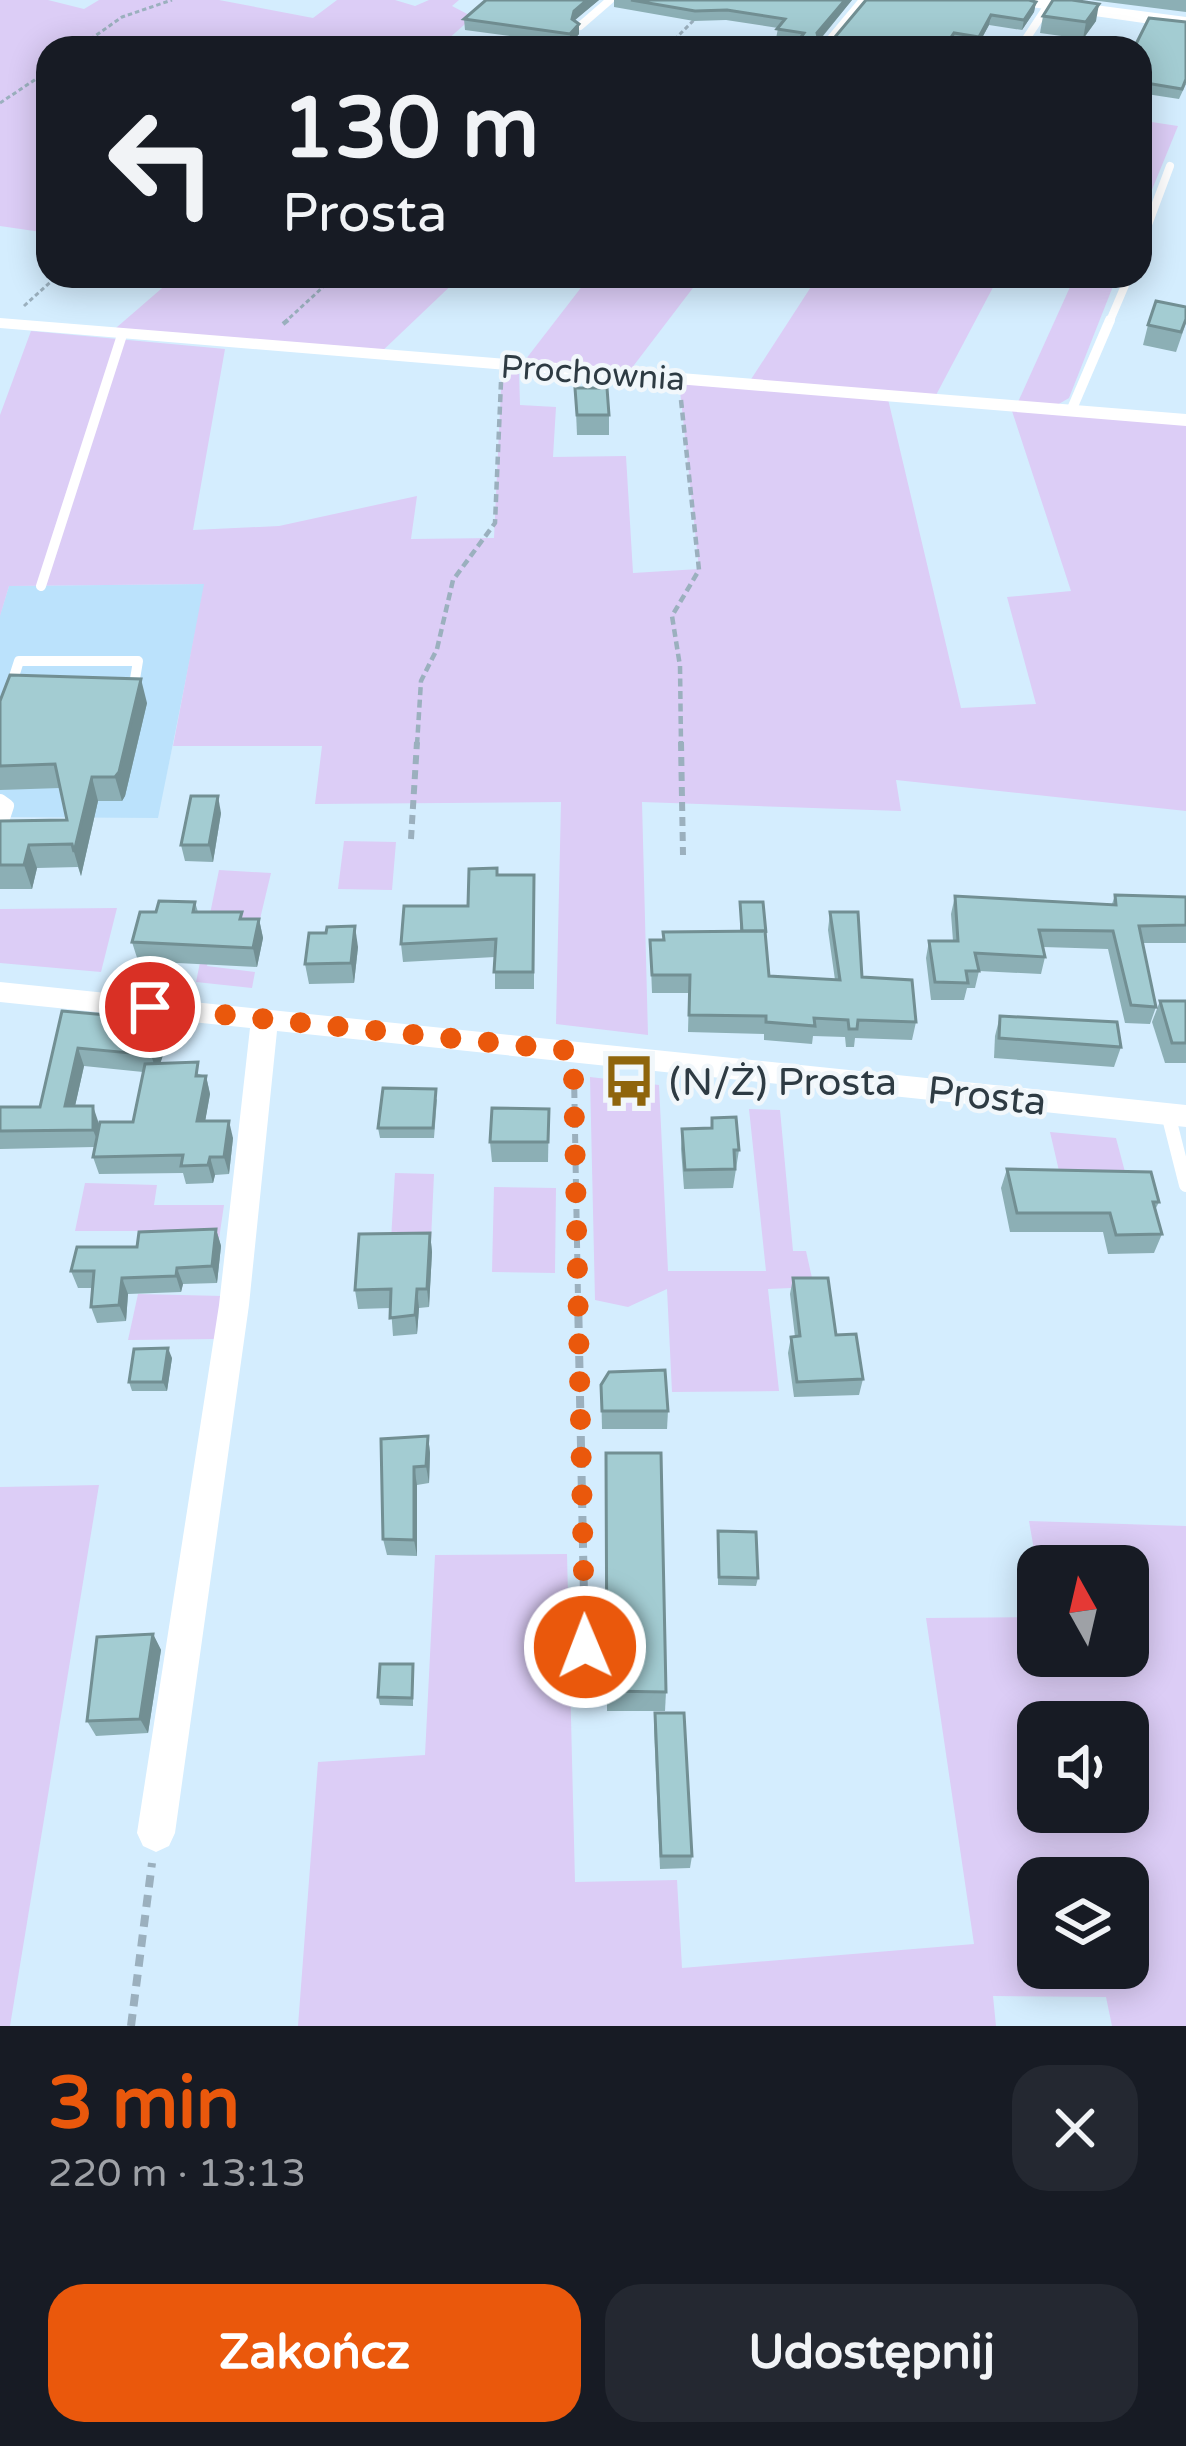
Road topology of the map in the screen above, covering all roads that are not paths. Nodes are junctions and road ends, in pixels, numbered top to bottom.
1 (610, 0) edge
2 (863, 0) edge
3 (1017, 0) edge
4 (1049, 4) junction
5 (1186, 23) edge
6 (580, 26) edge
7 (834, 36) edge
8 (1028, 36) edge
9 (1170, 166) dead end
10 (1152, 214) edge
11 (1124, 288) edge
12 (1, 324) edge
13 (122, 335) junction
14 (1071, 411) junction
15 (1186, 420) edge
16 (41, 586) dead end
17 (114, 685) edge
18 (11, 686) junction
19 (32, 686) edge
20 (0, 720) edge
21 (0, 801) edge
22 (0, 827) edge
23 (0, 992) edge
24 (265, 1019) junction
25 (1177, 1115) edge
26 (1186, 1185) edge
27 (156, 1833) road end

1 - 6 lane
2 - 7 lane
3 - 4 street
4 - 5 street
4 - 8 lane
9 - 10 lane
11 - 14 lane
12 - 13 street, Prochownia
13 - 14 street, Prochownia
13 - 16 lane
14 - 15 street, Prochownia
17 - 18 lane
18 - 19 lane
18 - 20 lane
21 - 22 lane
23 - 24 street, Prosta
24 - 25 street, Prosta
24 - 27 street
25 - 26 lane

